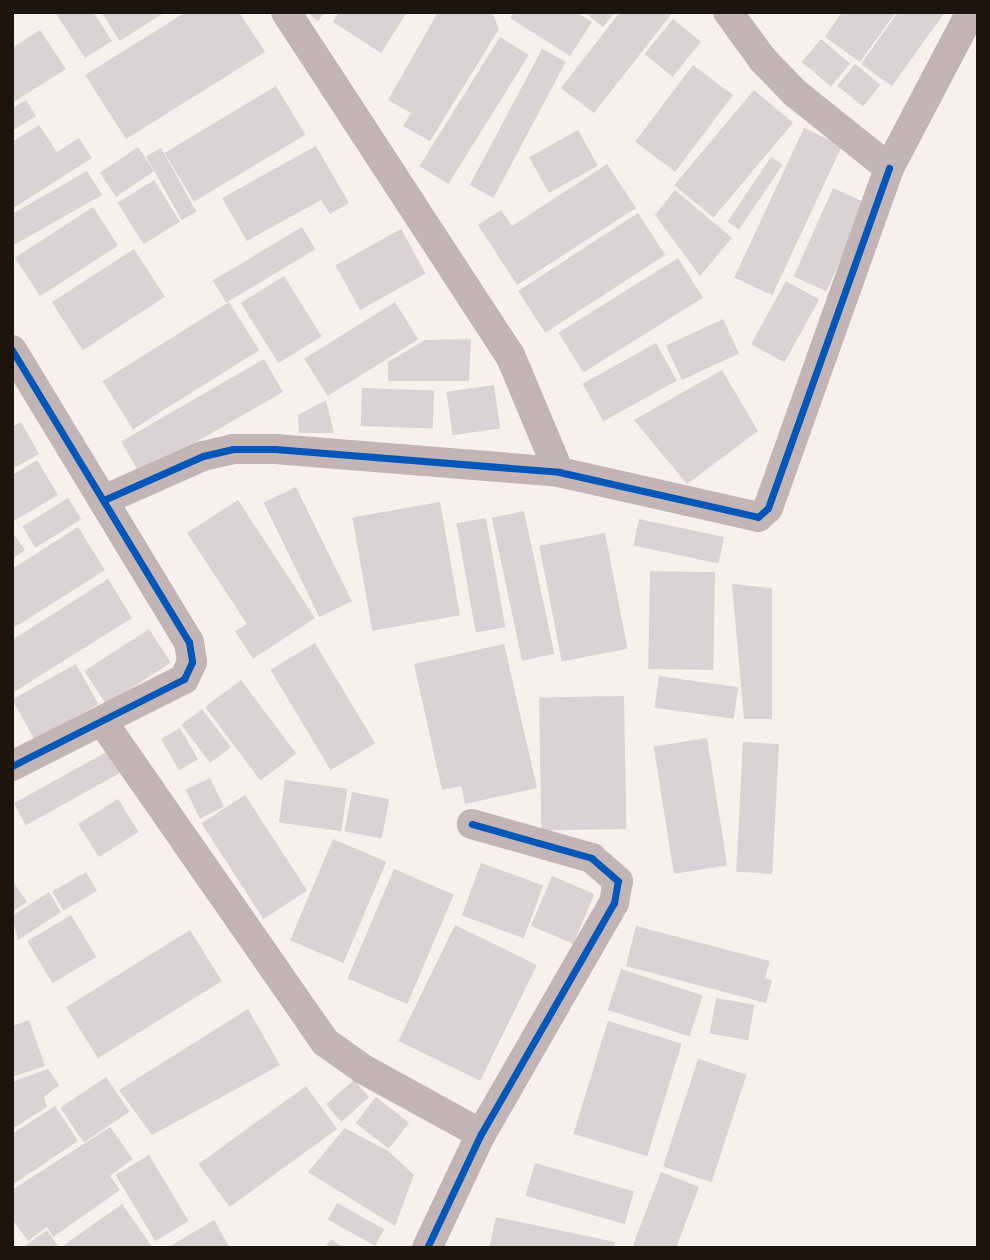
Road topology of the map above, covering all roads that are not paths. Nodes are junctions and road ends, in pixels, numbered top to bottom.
1 (286, 12) edge
2 (728, 12) edge
3 (971, 12) edge
4 (889, 168) junction
5 (12, 351) edge
6 (559, 472) junction
7 (106, 499) junction
8 (102, 721) junction
9 (12, 766) edge
10 (472, 824) dead end
11 (481, 1134) junction
12 (427, 1248) edge

1 - 6 street
2 - 4 street
3 - 4 street
4 - 6 street
5 - 7 street
6 - 7 street
7 - 8 street
8 - 9 street
8 - 11 street
10 - 11 street
11 - 12 street

